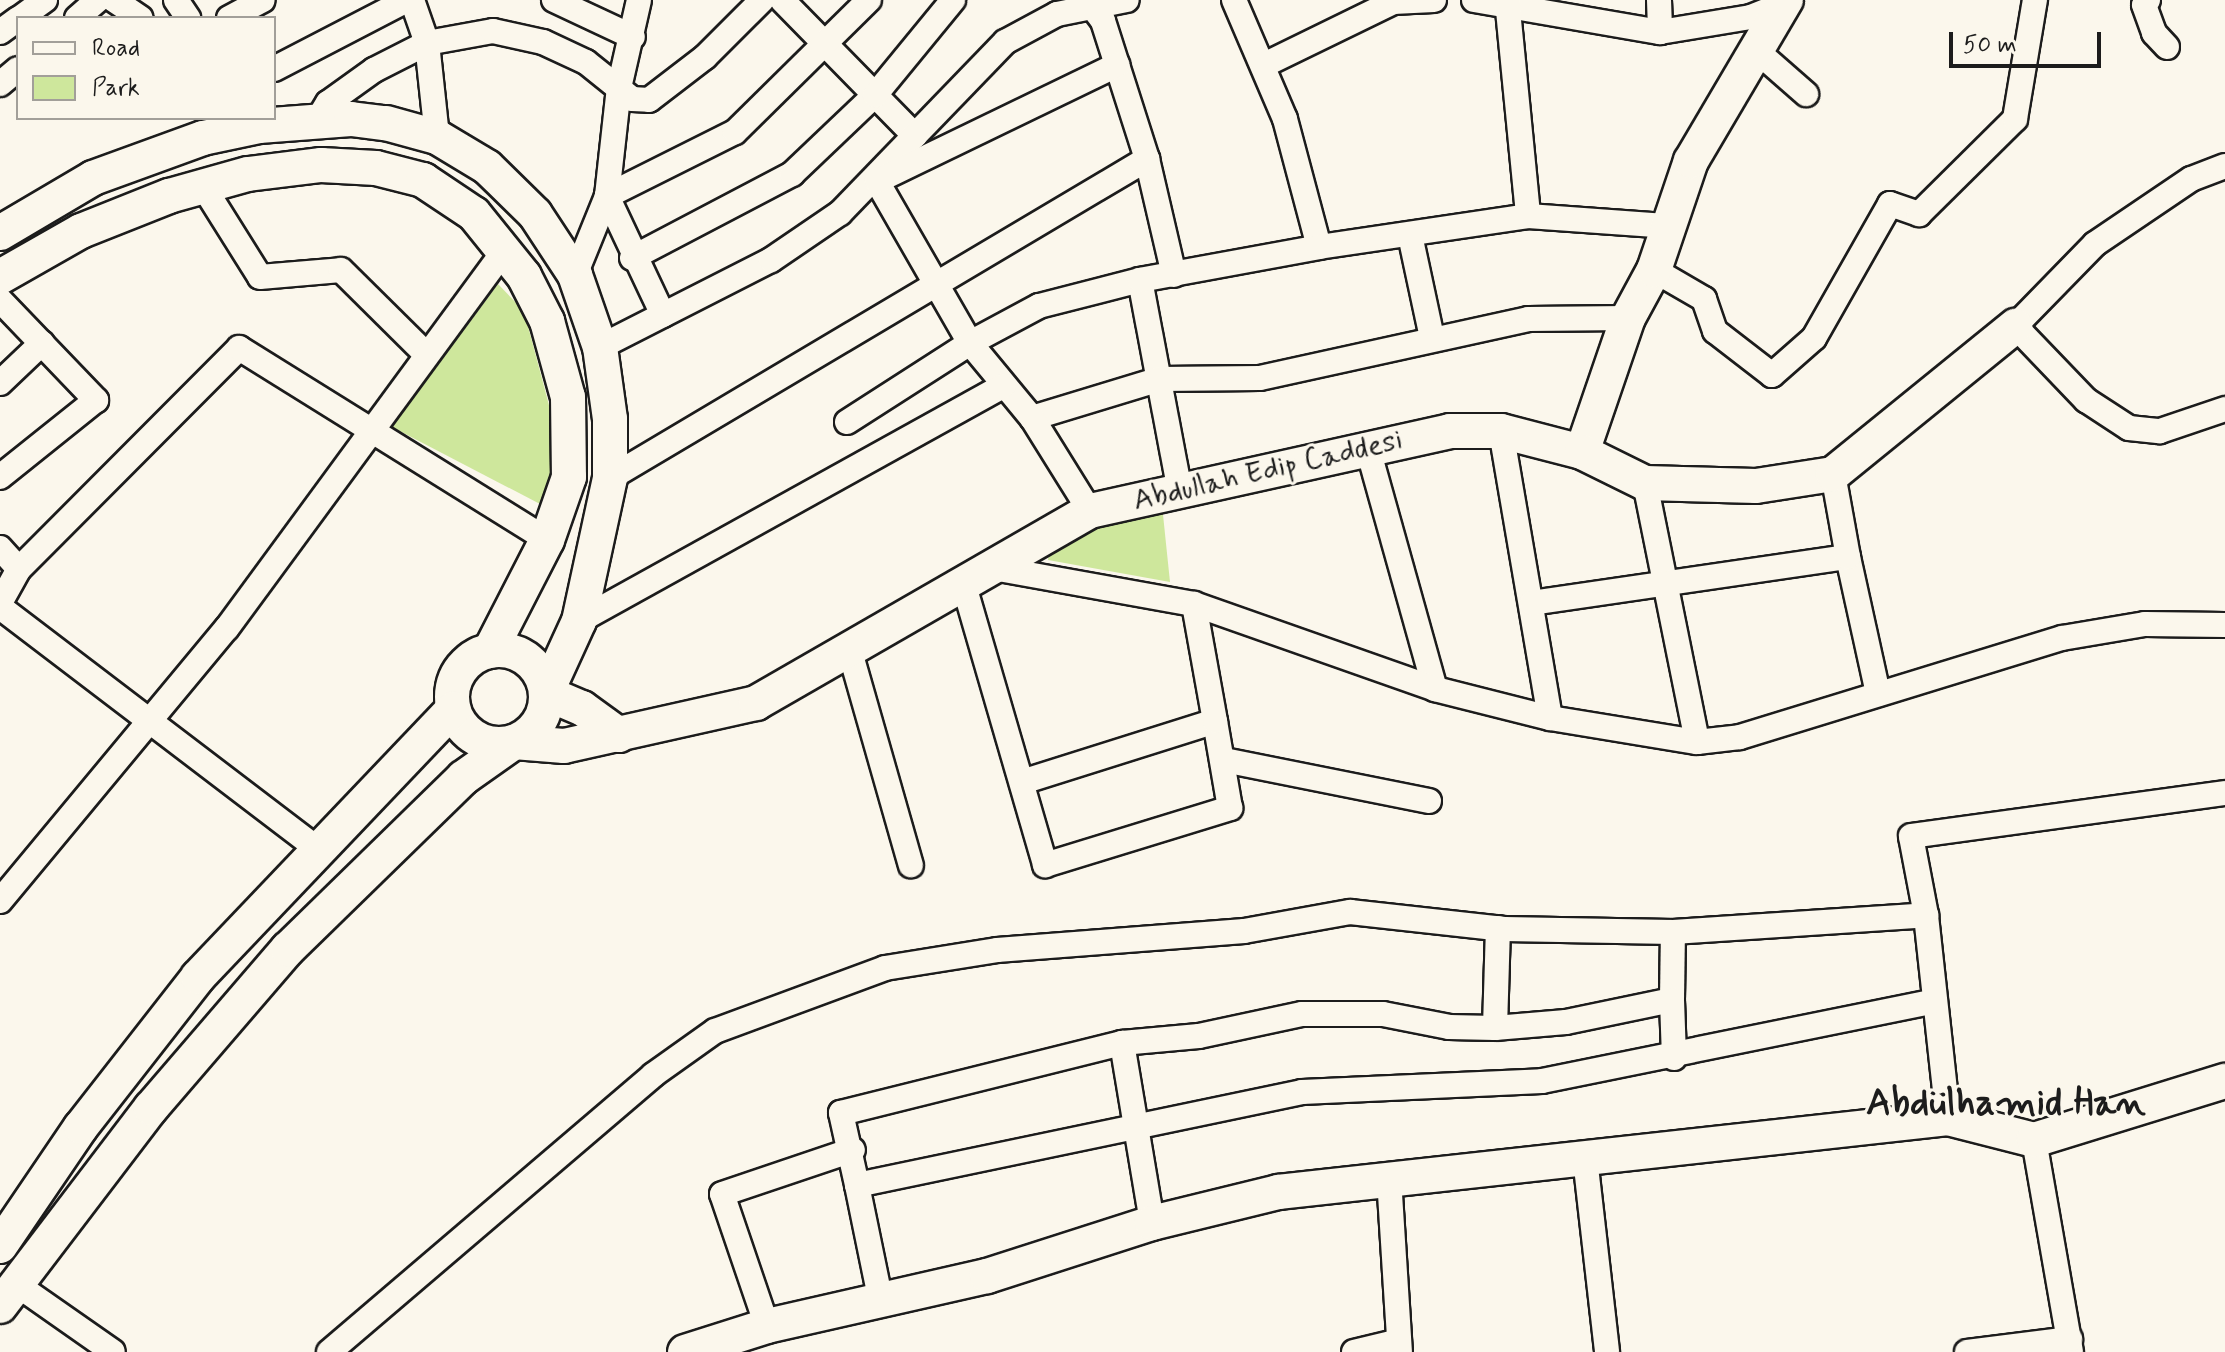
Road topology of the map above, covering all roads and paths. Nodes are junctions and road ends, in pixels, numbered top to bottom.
1 (45, 0) edge
2 (98, 0) edge
3 (114, 0) edge
4 (263, 0) edge
5 (410, 0) edge
6 (554, 0) edge
7 (639, 0) edge
8 (762, 0) edge
9 (782, 0) edge
10 (869, 0) edge
11 (953, 0) edge
12 (1127, 0) edge
13 (1234, 0) edge
14 (1434, 0) edge
15 (1474, 0) edge
16 (1659, 0) edge
17 (2035, 0) edge
18 (2148, 0) edge
19 (1788, 1) edge
20 (1508, 4) edge
21 (1091, 5) junction
22 (1347, 9) edge
23 (23, 16) edge
24 (79, 16) edge
25 (138, 16) edge
26 (233, 16) edge
27 (1660, 32) junction
28 (633, 37) junction
29 (427, 43) junction
30 (826, 44) junction
31 (2167, 47) dead end
32 (1758, 52) junction
33 (1117, 65) junction
34 (1264, 65) junction
35 (276, 68) edge
36 (16, 71) edge
37 (0, 84) edge
38 (619, 88) junction
39 (1806, 94) dead end
40 (875, 95) junction
41 (317, 121) junction
42 (256, 122) edge
43 (915, 136) junction
44 (437, 137) junction
45 (1147, 159) junction
46 (2225, 166) edge
47 (877, 181) junction
48 (203, 186) junction
49 (607, 196) junction
50 (1528, 216) junction
51 (1666, 226) junction
52 (0, 233) edge
53 (1410, 235) junction
54 (1319, 247) junction
55 (505, 249) junction
56 (632, 258) junction
57 (1654, 270) junction
58 (575, 275) junction
59 (1174, 275) junction
60 (0, 277) edge
61 (1140, 280) junction
62 (935, 285) junction
63 (0, 300) edge
64 (663, 315) junction
65 (1628, 318) junction
66 (2015, 326) junction
67 (1432, 338) junction
68 (42, 343) junction
69 (970, 343) junction
70 (600, 347) junction
71 (426, 354) junction
72 (1160, 379) junction
73 (0, 383) edge
74 (1003, 386) junction
75 (2225, 409) edge
76 (1032, 418) junction
77 (847, 422) dead end
78 (371, 431) junction
79 (1501, 431) junction
80 (1368, 449) junction
81 (1582, 452) junction
82 (1833, 474) junction
83 (0, 477) edge
84 (610, 478) junction
85 (1645, 483) junction
86 (1180, 492) junction
87 (1090, 511) junction
88 (547, 540) junction
89 (0, 548) edge
90 (1848, 557) junction
91 (19, 569) junction
92 (975, 574) junction
93 (1666, 586) junction
94 (1532, 603) junction
95 (1194, 604) junction
96 (0, 605) edge
97 (579, 621) junction
98 (2225, 625) edge
99 (849, 648) junction
100 (490, 651) junction
101 (1435, 689) junction
102 (546, 693) junction
103 (1878, 694) junction
104 (453, 709) junction
105 (1550, 718) junction
106 (1215, 721) junction
107 (153, 723) junction
108 (619, 735) junction
109 (514, 742) junction
110 (1697, 742) junction
111 (1224, 760) junction
112 (1022, 782) junction
113 (2225, 793) edge
114 (1429, 801) dead end
115 (319, 850) junction
116 (911, 865) dead end
117 (0, 901) edge
118 (1926, 915) junction
119 (1498, 928) junction
120 (1673, 932) junction
121 (1672, 1000) junction
122 (1932, 1002) junction
123 (1495, 1028) junction
124 (1122, 1043) junction
125 (1674, 1058) junction
126 (2225, 1081) edge
127 (1948, 1118) junction
128 (1132, 1128) junction
129 (2034, 1140) junction
130 (853, 1150) junction
131 (1585, 1158) junction
132 (1389, 1178) junction
133 (857, 1185) junction
134 (1152, 1223) junction
135 (0, 1246) edge
136 (8, 1295) edge
137 (881, 1302) junction
138 (767, 1326) junction
139 (2070, 1346) edge
140 (1400, 1347) edge
141 (113, 1352) edge
142 (329, 1352) edge
143 (685, 1352) edge
144 (1354, 1352) edge
145 (1607, 1352) edge
146 (1967, 1352) edge

1 - 23 street
2 - 24 street
3 - 25 street
4 - 26 street
5 - 29 street
5 - 35 street
6 - 28 street
7 - 28 street
8 - 38 street
9 - 30 street
10 - 30 street
11 - 40 street
12 - 21 street
13 - 34 street
14 - 22 street
15 - 20 street
16 - 27 street
17 - 57 street
18 - 31 street
19 - 27 street
19 - 32 main road
20 - 27 street
20 - 50 street
21 - 33 street
21 - 43 street
22 - 34 street
28 - 38 street
29 - 38 street
29 - 41 street
29 - 44 street
30 - 40 street
30 - 49 street
32 - 39 street
32 - 51 main road
33 - 45 street
33 - 47 street
34 - 54 street
36 - 37 street
38 - 49 street
40 - 43 street
40 - 56 street
41 - 42 main road
41 - 44 main road
42 - 52 main road
43 - 47 street
44 - 58 main road
45 - 59 street
45 - 62 street
46 - 66 street
47 - 62 street
47 - 64 street
48 - 55 main road
48 - 60 main road
48 - 71 street
49 - 56 street
49 - 58 street
50 - 51 street
50 - 53 street
51 - 57 main road
53 - 54 street
53 - 67 street
54 - 59 street
55 - 71 street
55 - 88 main road
56 - 64 street
57 - 65 main road
58 - 70 main road
59 - 61 street
61 - 69 street
61 - 72 street
62 - 69 street
62 - 84 street
63 - 68 street
64 - 70 street
65 - 67 street
65 - 81 main road
66 - 75 street
66 - 82 main road
67 - 72 street
68 - 73 street
68 - 83 street
69 - 74 street
69 - 77 street
70 - 84 main road
71 - 78 street
72 - 76 street
72 - 86 street
74 - 76 street
74 - 97 street
76 - 87 street
78 - 88 street
78 - 91 street
78 - 107 street
79 - 80 main road, Abdullah Edip Caddesi
79 - 81 main road, Abdullah Edip Caddesi
79 - 94 street
80 - 86 main road, Abdullah Edip Caddesi
80 - 101 street
81 - 85 main road, Abdullah Edip Caddesi
82 - 85 main road, Abdullah Edip Caddesi
82 - 90 street
84 - 97 main road
85 - 93 street
86 - 87 main road, Abdullah Edip Caddesi
87 - 92 main road, Abdullah Edip Caddesi
88 - 100 main road
89 - 91 street
90 - 93 street
90 - 103 street
91 - 96 street
92 - 95 street
92 - 99 main road, Abdullah Edip Caddesi
92 - 112 street
93 - 94 street
93 - 110 street
94 - 105 street
95 - 101 street
95 - 106 street
96 - 107 street
97 - 102 main road
98 - 103 street
99 - 108 main road, Abdullah Edip Caddesi
99 - 116 street
100 - 102 main road
100 - 104 main road
101 - 105 street
102 - 108 main road
102 - 109 main road
103 - 110 street
104 - 109 main road
104 - 115 main road
105 - 110 street
106 - 111 street
106 - 112 street
107 - 115 street
107 - 117 street
108 - 109 main road, Abdullah Edip Caddesi
109 - 136 main road
111 - 112 street
111 - 114 street
113 - 118 street
115 - 135 main road
118 - 120 street
118 - 122 street
119 - 120 street
119 - 123 street
119 - 142 street
120 - 121 street
121 - 123 street
121 - 125 street
122 - 125 street
122 - 127 street
123 - 124 street
124 - 128 street
124 - 130 street
125 - 128 street
126 - 129 main road
127 - 129 main road
127 - 131 main road
128 - 133 street
128 - 134 street
129 - 139 street
130 - 133 street
130 - 138 street
131 - 132 main road
131 - 145 street
132 - 134 main road
132 - 140 street
133 - 137 street
134 - 137 main road
136 - 141 street
137 - 138 main road
138 - 143 main road
139 - 146 street
140 - 144 street

